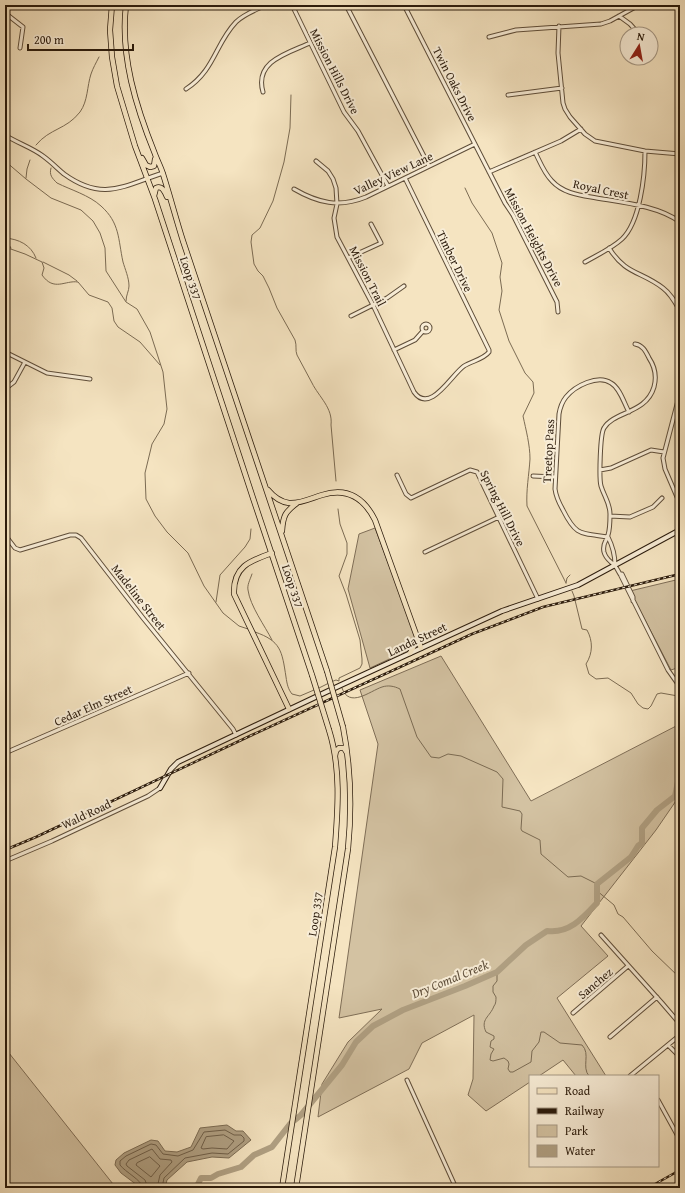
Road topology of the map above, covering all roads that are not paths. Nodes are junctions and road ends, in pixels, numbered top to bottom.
1 (112, 5) edge
2 (126, 5) edge
3 (266, 5) edge
4 (292, 5) edge
5 (346, 5) edge
6 (410, 5) edge
7 (640, 5) edge
8 (405, 6) edge
9 (5, 13) edge
10 (619, 16) junction
11 (559, 26) junction
12 (630, 26) edge
13 (489, 37) dead end
14 (310, 43) junction
15 (20, 48) dead end
16 (562, 88) junction
17 (186, 89) dead end
18 (263, 92) dead end
19 (508, 95) dead end
20 (581, 129) junction
21 (5, 135) edge
22 (476, 144) junction
23 (135, 146) junction
24 (646, 151) junction
25 (535, 152) junction
26 (155, 154) junction
27 (680, 154) edge
28 (316, 161) dead end
29 (429, 166) junction
30 (489, 172) junction
31 (163, 173) junction
32 (147, 178) junction
33 (405, 178) junction
34 (388, 186) junction
35 (294, 189) dead end
36 (155, 199) junction
37 (171, 203) junction
38 (337, 204) junction
39 (638, 206) junction
40 (680, 222) edge
41 (371, 224) dead end
42 (609, 248) junction
43 (348, 258) junction
44 (585, 262) dead end
45 (404, 286) dead end
46 (373, 305) junction
47 (680, 311) edge
48 (558, 312) dead end
49 (351, 316) dead end
50 (423, 331) dead end
51 (635, 344) dead end
52 (394, 350) junction
53 (5, 352) edge
54 (25, 362) junction
55 (90, 378) dead end
56 (5, 389) edge
57 (680, 393) edge
58 (421, 398) joint
59 (629, 412) junction
60 (664, 452) junction
61 (600, 470) junction
62 (397, 475) dead end
63 (533, 476) dead end
64 (555, 477) junction
65 (266, 488) junction
66 (662, 498) dead end
67 (297, 503) junction
68 (680, 504) edge
69 (610, 516) junction
70 (499, 517) junction
71 (680, 530) edge
72 (282, 534) junction
73 (5, 535) edge
74 (608, 537) junction
75 (611, 548) junction
76 (604, 549) junction
77 (425, 552) dead end
78 (272, 553) junction
79 (615, 566) junction
80 (538, 599) junction
81 (416, 633) junction
82 (421, 648) junction
83 (410, 653) junction
84 (189, 673) junction
85 (680, 687) edge
86 (289, 709) junction
87 (236, 735) junction
88 (5, 753) edge
89 (335, 758) junction
90 (349, 759) junction
91 (167, 775) joint
92 (160, 788) joint
93 (5, 861) edge
94 (601, 935) dead end
95 (628, 966) junction
96 (657, 997) junction
97 (573, 1013) dead end
98 (680, 1024) edge
99 (680, 1035) edge
100 (610, 1037) dead end
101 (668, 1044) junction
102 (680, 1057) edge
103 (635, 1075) edge
104 (407, 1080) dead end
105 (659, 1102) edge
106 (680, 1140) edge
107 (282, 1188) edge
108 (296, 1188) edge
109 (456, 1188) edge

1 - 23 main road, Loop 337
2 - 26 main road, Loop 337
3 - 17 street
4 - 14 street, Mission Hills Drive
5 - 29 street
6 - 8 street
7 - 10 street
8 - 22 street, Twin Oaks Drive
9 - 15 street
10 - 11 street
10 - 12 street
11 - 13 street
11 - 16 street
14 - 18 street
14 - 34 street, Mission Hills Drive
16 - 19 street
16 - 20 street
20 - 24 street
20 - 25 street
21 - 32 street
22 - 29 street, Valley View Lane
22 - 30 street, Twin Oaks Drive
23 - 26 main road
23 - 32 main road, Loop 337
24 - 27 street
24 - 39 street
25 - 30 street
25 - 39 street, Royal Crest
26 - 31 main road, Loop 337
28 - 38 street, Mission Trail
29 - 33 street, Valley View Lane
30 - 48 street, Mission Heights Drive
31 - 32 street
31 - 37 main road, Loop 337
32 - 36 main road, Loop 337
33 - 34 street, Valley View Lane
33 - 58 street, Timber Drive
34 - 38 street, Valley View Lane
35 - 38 street, Valley View Lane
36 - 37 main road
36 - 78 main road, Loop 337
37 - 65 main road, Loop 337
38 - 43 street, Mission Trail
39 - 40 street, Royal Crest
39 - 42 street
41 - 43 street
42 - 44 street
42 - 47 street
43 - 46 street, Mission Trail
45 - 46 street
46 - 49 street
46 - 52 street, Mission Trail
50 - 52 street
51 - 59 street
52 - 58 street, Mission Trail
53 - 54 street
54 - 55 street
54 - 56 street
57 - 60 street
59 - 61 street
59 - 64 street, Treetop Pass
60 - 61 street
60 - 68 street
61 - 69 street
62 - 70 street, Spring Hill Drive
63 - 64 street
64 - 74 street, Treetop Pass
65 - 67 main road
65 - 72 main road, Loop 337
66 - 69 street
67 - 72 main road
67 - 81 main road
69 - 74 street
70 - 77 street
70 - 80 street, Spring Hill Drive
71 - 79 street, Landa Street
72 - 90 main road, Loop 337, bridge
73 - 84 street, Madeline Street
74 - 75 street
74 - 76 street
75 - 76 street
75 - 79 street
76 - 79 street
78 - 86 main road
78 - 89 main road, Loop 337, bridge
79 - 80 street, Landa Street
79 - 85 street
80 - 82 street, Landa Street
81 - 82 main road
81 - 83 main road
82 - 83 street, Landa Street
83 - 86 street, Landa Street
84 - 87 street, Madeline Street
84 - 88 street, Cedar Elm Street
86 - 87 street, Landa Street
87 - 91 street, Landa Street
89 - 90 main road
89 - 107 main road, Loop 337
90 - 108 main road, Loop 337
91 - 92 street, Wald Road
92 - 93 street, Wald Road
94 - 95 street
95 - 96 street
95 - 97 street, Sanchez
96 - 98 street
96 - 100 street
99 - 101 street
101 - 102 street
101 - 103 street
104 - 109 street
105 - 106 street

